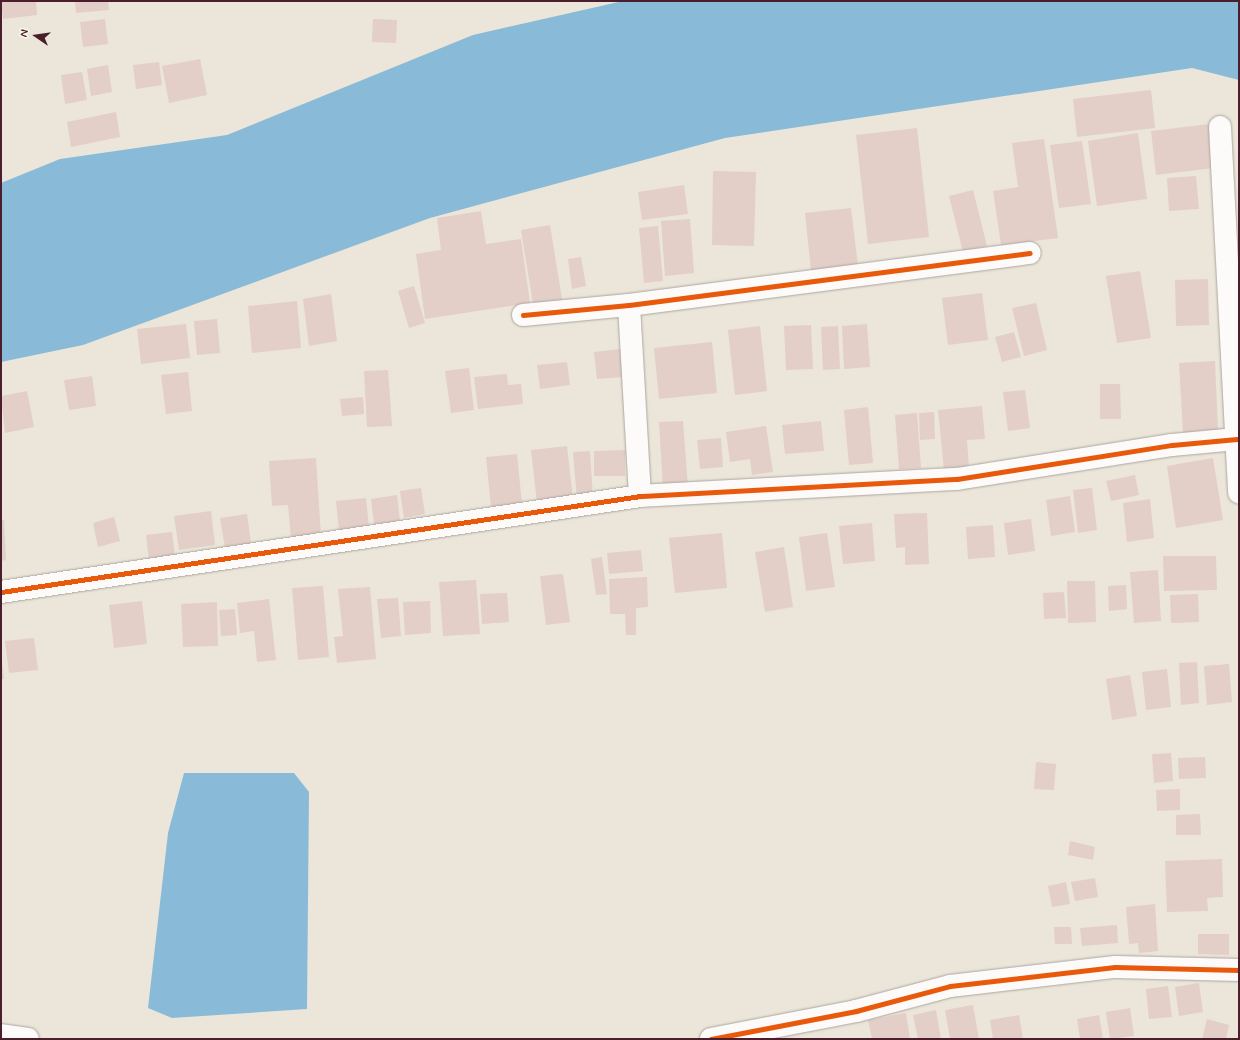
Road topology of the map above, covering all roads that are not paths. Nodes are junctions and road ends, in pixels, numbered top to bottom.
1 (1220, 127) dead end
2 (1030, 254) dead end
3 (629, 305) junction
4 (523, 315) dead end
5 (1237, 439) junction
6 (1239, 493) edge
7 (640, 496) junction
8 (1, 592) edge
9 (1239, 970) edge
10 (1, 1035) edge
11 (28, 1039) edge
12 (711, 1039) edge

1 - 5 street
2 - 3 street
3 - 4 street
3 - 7 street
5 - 6 street
5 - 7 street
7 - 8 street
9 - 12 street
10 - 11 street

